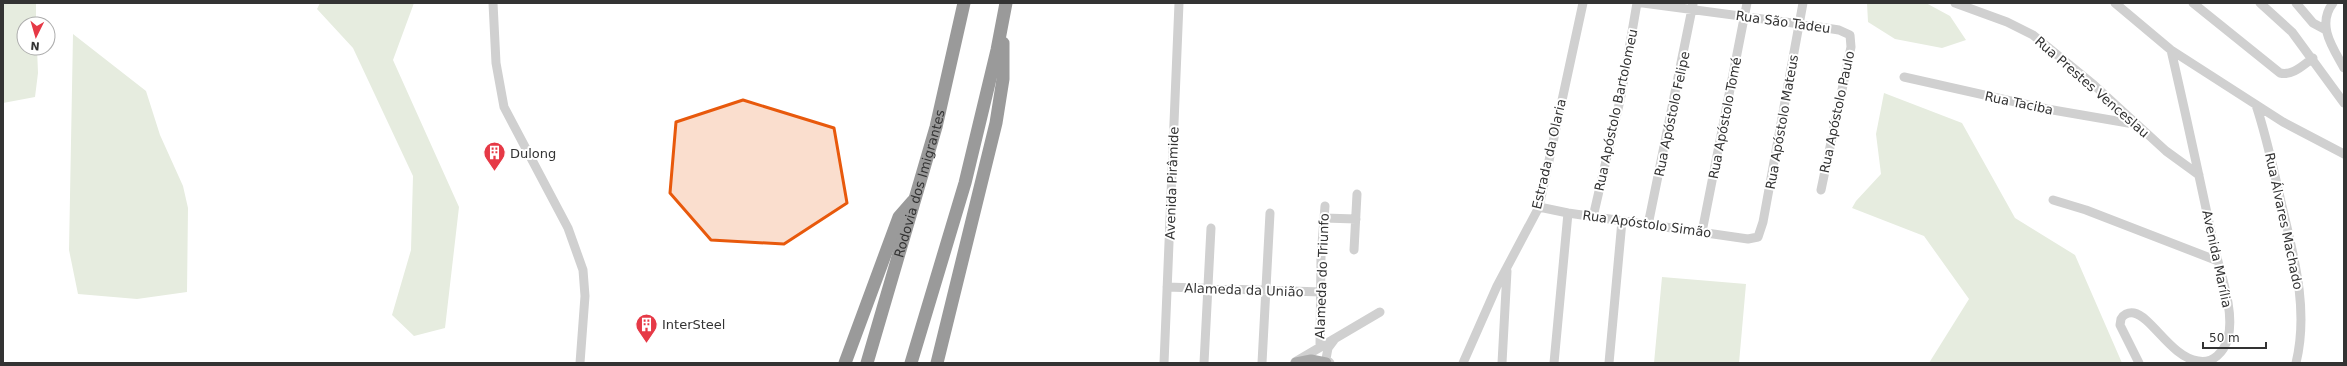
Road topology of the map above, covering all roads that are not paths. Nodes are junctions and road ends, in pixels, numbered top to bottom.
1 (493, 3) edge
2 (964, 3) edge
3 (1006, 3) edge
4 (1179, 3) edge
5 (1583, 3) edge
6 (1638, 3) edge
7 (1643, 3) edge
8 (1747, 3) edge
9 (1803, 3) edge
10 (1956, 3) edge
11 (2115, 3) edge
12 (2193, 3) edge
13 (2260, 3) edge
14 (2296, 3) edge
15 (2333, 3) edge
16 (1693, 6) edge
17 (1746, 16) junction
18 (1800, 24) junction
19 (1003, 25) junction
20 (2326, 30) junction
21 (1850, 35) joint
22 (2171, 50) junction
23 (2313, 58) junction
24 (2344, 68) edge
25 (1904, 77) dead end
26 (2344, 102) edge
27 (2256, 105) junction
28 (2134, 124) junction
29 (2344, 154) edge
30 (2199, 175) junction
31 (1821, 190) dead end
32 (1358, 194) dead end
33 (916, 198) junction
34 (2053, 200) dead end
35 (1324, 206) dead end
36 (1539, 207) junction
37 (1270, 212) dead end
38 (1568, 214) junction
39 (1594, 217) junction
40 (1324, 218) junction
41 (1356, 219) junction
42 (1622, 221) junction
43 (1648, 225) junction
44 (1211, 228) dead end
45 (1702, 232) junction
46 (1755, 238) joint
47 (1354, 250) dead end
48 (2218, 261) junction
49 (1508, 268) junction
50 (1167, 288) junction
51 (1208, 289) junction
52 (1264, 290) junction
53 (1321, 292) junction
54 (1380, 312) dead end
55 (1335, 339) junction
56 (1320, 346) junction
57 (580, 363) edge
58 (845, 363) edge
59 (867, 363) edge
60 (911, 363) edge
61 (937, 363) edge
62 (1164, 363) edge
63 (1204, 363) edge
64 (1262, 363) edge
65 (1295, 363) edge
66 (1326, 363) edge
67 (1330, 363) edge
68 (1463, 363) edge
69 (1502, 363) edge
70 (1554, 363) edge
71 (1609, 363) edge
72 (2139, 363) edge
73 (2296, 363) edge

1 - 57 street
2 - 33 highway, Rodovia dos Imigrantes
3 - 19 highway
4 - 50 street, Avenida Pirâmide
5 - 36 street, Estrada da Olaria
6 - 39 street, Rua Apóstolo Bartolomeu
7 - 16 street, Rua São Tadeu
8 - 17 street, Rua Apóstolo Tomé
9 - 18 street, Rua Apóstolo Mateus
10 - 28 street, Rua Prestes Venceslau
11 - 22 street
12 - 23 street
13 - 23 street
14 - 20 street
15 - 20 street
16 - 17 street, Rua São Tadeu
16 - 43 street, Rua Apóstolo Felipe
17 - 18 street, Rua São Tadeu
17 - 45 street, Rua Apóstolo Tomé
18 - 21 street, Rua São Tadeu
18 - 46 street, Rua Apóstolo Mateus
19 - 60 highway
19 - 61 highway
20 - 24 street
21 - 31 street, Rua Apóstolo Paulo
22 - 27 street
22 - 30 street, Avenida Marília
23 - 26 street
25 - 28 street, Rua Taciba
27 - 29 street
27 - 73 street, Rua Álvares Machado
28 - 30 street, Rua Prestes Venceslau
30 - 48 street, Avenida Marília
32 - 41 street
33 - 58 highway
33 - 59 highway, Rodovia dos Imigrantes
34 - 48 street
35 - 40 street, Alameda do Triunfo
36 - 38 street, Rua Apóstolo Simão
36 - 49 street, Estrada da Olaria
37 - 52 street
38 - 39 street, Rua Apóstolo Simão
38 - 70 street
39 - 42 street, Rua Apóstolo Simão
40 - 41 street
40 - 53 street, Alameda do Triunfo
41 - 47 street
42 - 43 street, Rua Apóstolo Simão
42 - 71 street
43 - 45 street, Rua Apóstolo Simão
44 - 51 street
45 - 46 street, Rua Apóstolo Simão
48 - 72 street, Avenida Marília
49 - 68 street, Estrada da Olaria
49 - 69 street
50 - 51 street, Alameda da União
50 - 62 street, Avenida Pirâmide
51 - 52 street, Alameda da União
51 - 63 street
52 - 53 street, Alameda da União
52 - 64 street
53 - 56 street, Alameda do Triunfo
54 - 55 street
55 - 56 street
55 - 67 street
56 - 65 street
65 - 66 main road

